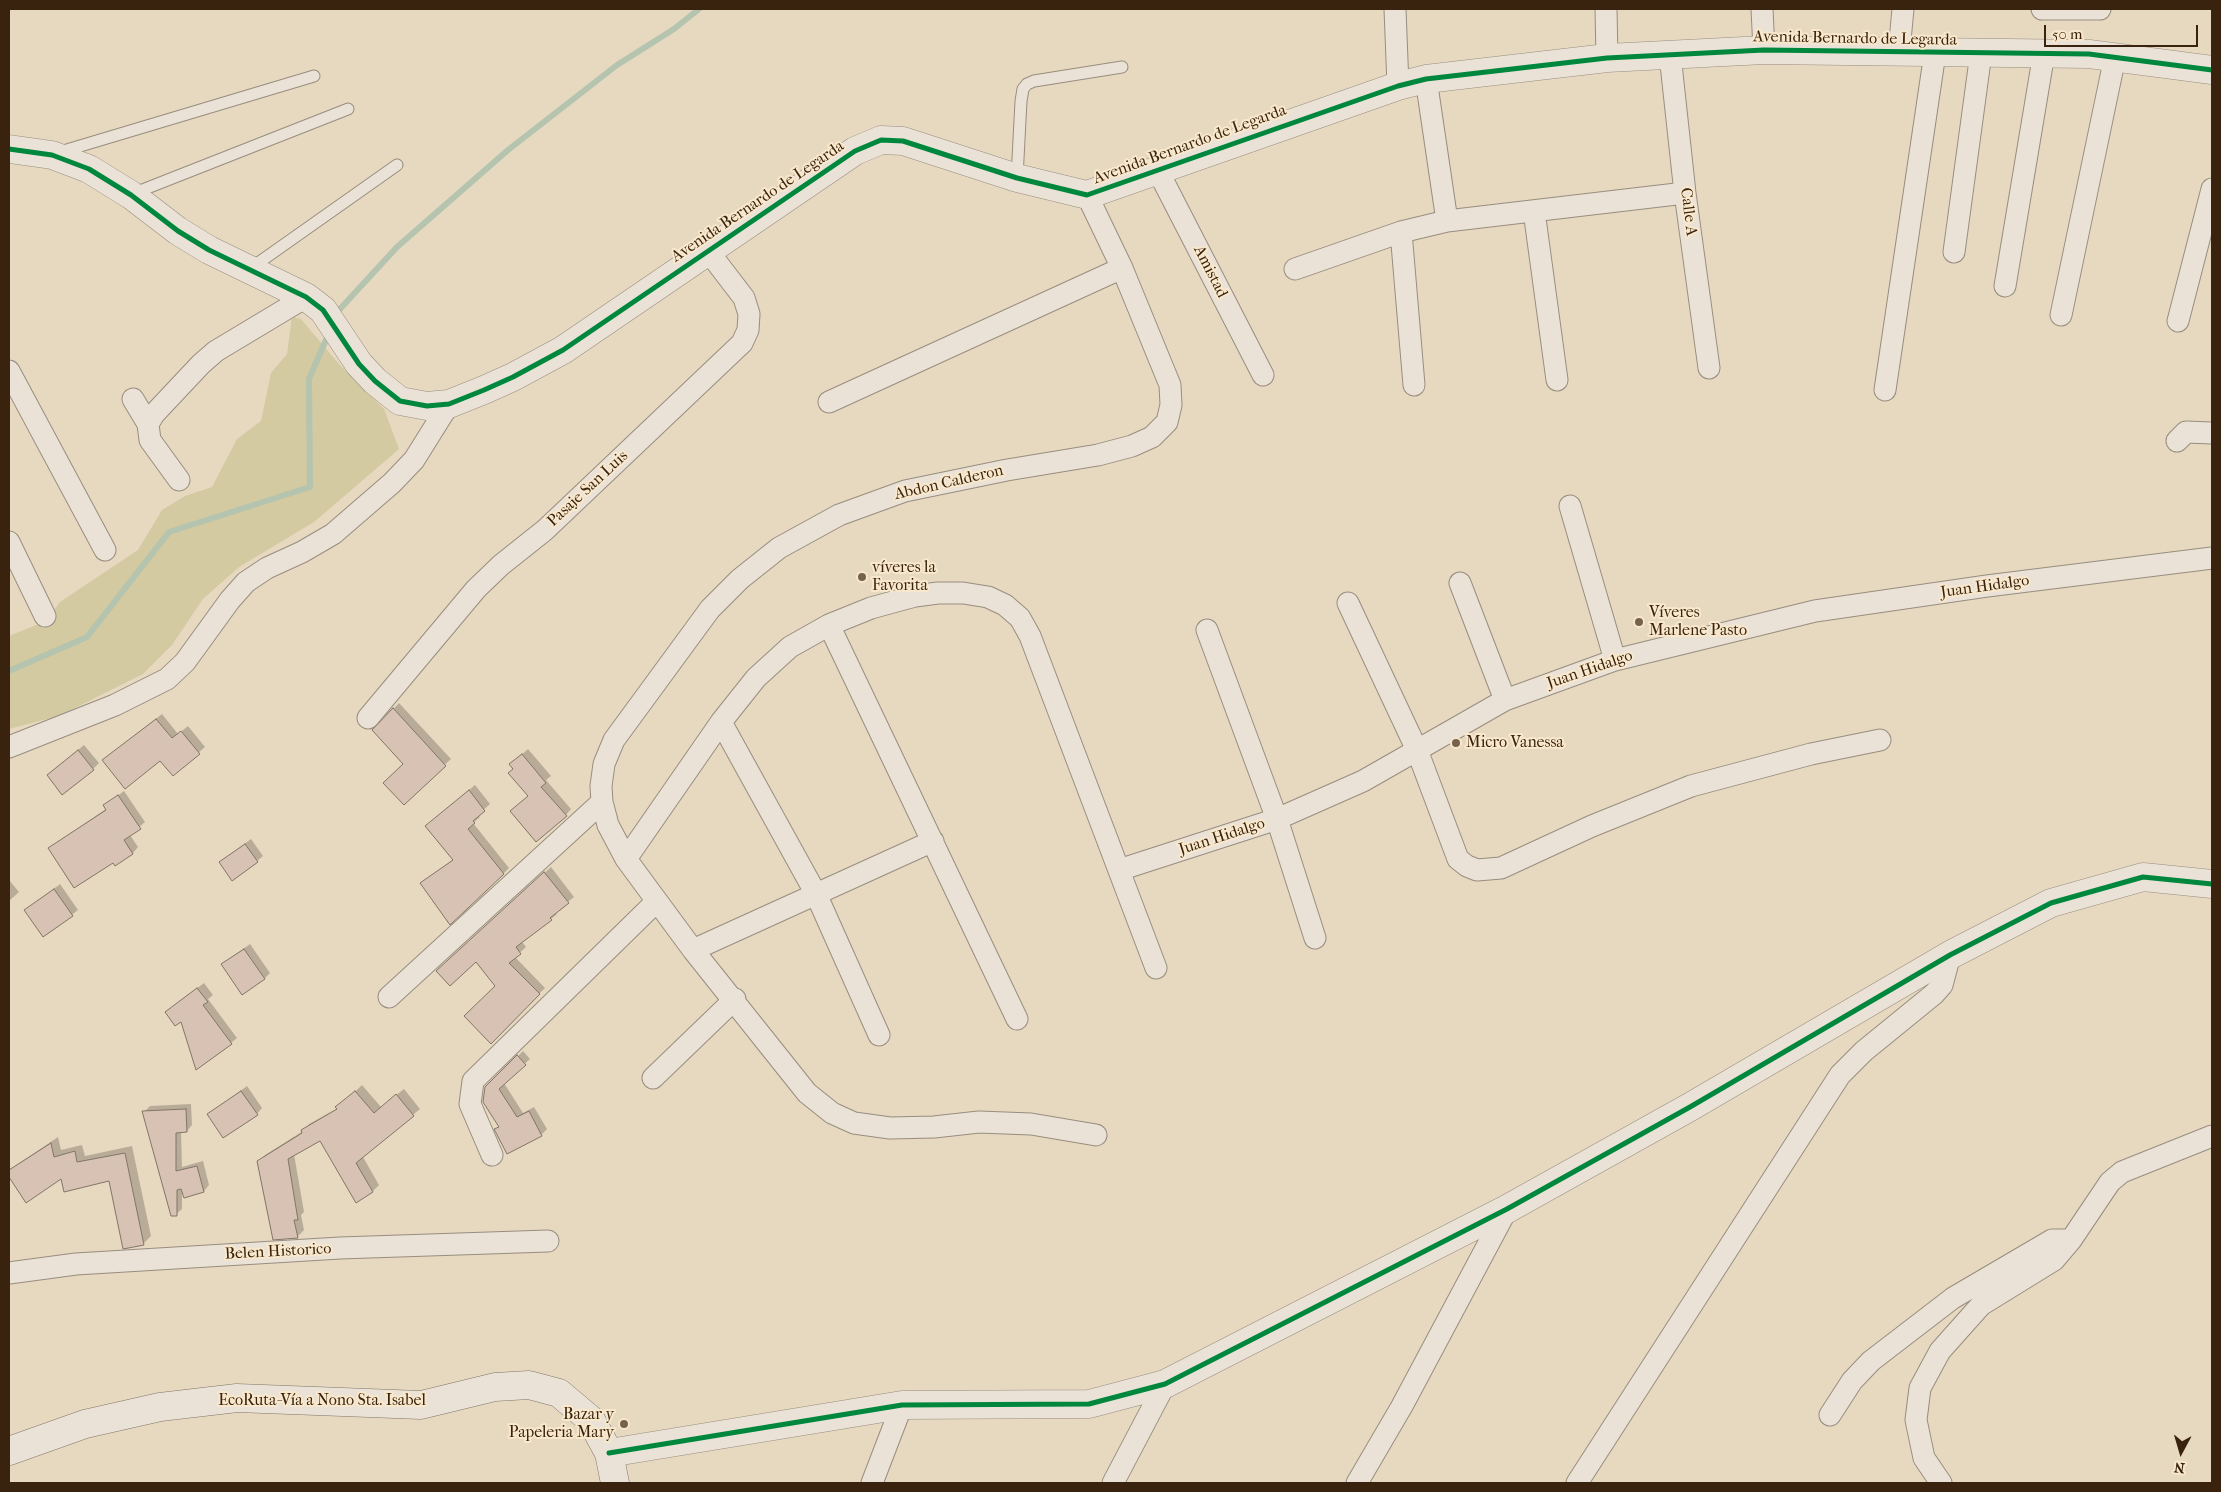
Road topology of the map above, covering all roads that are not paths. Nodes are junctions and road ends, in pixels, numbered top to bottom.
1 (1395, 9) edge
2 (1606, 9) edge
3 (1762, 9) edge
4 (1903, 9) edge
5 (2042, 9) edge
6 (2100, 10) edge
7 (1764, 50) junction
8 (1899, 51) junction
9 (1935, 53) junction
10 (1980, 53) junction
11 (2044, 53) junction
12 (1670, 55) junction
13 (2115, 57) junction
14 (1607, 58) junction
15 (1122, 67) dead end
16 (2212, 70) edge
17 (314, 76) dead end
18 (1426, 79) junction
19 (1398, 86) junction
20 (348, 109) dead end
21 (9, 149) edge
22 (52, 155) junction
23 (396, 166) dead end
24 (1157, 169) junction
25 (1016, 178) junction
26 (2212, 189) edge
27 (1686, 193) junction
28 (131, 195) junction
29 (1087, 195) junction
30 (1534, 212) junction
31 (1447, 222) junction
32 (1401, 232) junction
33 (708, 251) junction
34 (1954, 252) dead end
35 (1122, 268) junction
36 (1295, 269) dead end
37 (247, 270) junction
38 (2005, 286) dead end
39 (314, 303) junction
40 (2061, 316) dead end
41 (2178, 321) dead end
42 (1709, 368) dead end
43 (9, 371) edge
44 (1263, 374) dead end
45 (1557, 380) dead end
46 (1414, 385) dead end
47 (1885, 390) dead end
48 (133, 399) dead end
49 (829, 402) dead end
50 (449, 404) junction
51 (148, 424) junction
52 (2212, 433) edge
53 (2177, 441) dead end
54 (179, 480) dead end
55 (1570, 506) dead end
56 (9, 542) edge
57 (106, 550) dead end
58 (2212, 558) edge
59 (1460, 584) dead end
60 (1348, 603) dead end
61 (45, 616) dead end
62 (829, 625) junction
63 (1207, 630) dead end
64 (1615, 660) junction
65 (1505, 700) junction
66 (368, 718) dead end
67 (721, 722) junction
68 (1880, 740) dead end
69 (9, 747) edge
70 (1418, 750) junction
71 (602, 802) junction
72 (1277, 819) junction
73 (933, 841) junction
74 (626, 859) junction
75 (1119, 870) junction
76 (2212, 884) edge
77 (816, 894) junction
78 (657, 901) junction
79 (1316, 938) dead end
80 (693, 950) junction
81 (1950, 955) junction
82 (1156, 968) dead end
83 (389, 997) dead end
84 (735, 999) junction
85 (1017, 1020) dead end
86 (879, 1036) dead end
87 (653, 1078) dead end
88 (1096, 1135) dead end
89 (2212, 1136) edge
90 (492, 1155) dead end
91 (1507, 1209) junction
92 (2071, 1240) junction
93 (548, 1241) dead end
94 (9, 1272) edge
95 (1165, 1384) junction
96 (902, 1405) junction
97 (1830, 1415) dead end
98 (9, 1451) edge
99 (609, 1454) junction
100 (615, 1483) edge
101 (872, 1483) edge
102 (1113, 1483) edge
103 (1357, 1483) edge
104 (1577, 1483) edge
105 (1941, 1483) edge

1 - 19 street
2 - 14 street
3 - 7 street
4 - 8 street
5 - 6 street
7 - 8 street, Avenida Bernardo de Legarda
7 - 12 street, Avenida Bernardo de Legarda
8 - 9 street, Avenida Bernardo de Legarda
9 - 10 street, Avenida Bernardo de Legarda
9 - 47 street
10 - 11 street, Avenida Bernardo de Legarda
10 - 34 street
11 - 13 street, Avenida Bernardo de Legarda
11 - 38 street
12 - 14 street, Avenida Bernardo de Legarda
12 - 27 street, Calle A
13 - 16 street, Avenida Bernardo de Legarda
13 - 40 street
14 - 18 street, Avenida Bernardo de Legarda
15 - 25 lane
17 - 22 lane
18 - 19 street, Avenida Bernardo de Legarda
18 - 31 street
19 - 24 street, Avenida Bernardo de Legarda
20 - 28 lane
21 - 22 street
22 - 28 street
23 - 37 lane
24 - 29 street, Avenida Bernardo de Legarda
24 - 44 street, Amistad
25 - 29 street, Avenida Bernardo de Legarda
25 - 33 street, Avenida Bernardo de Legarda
26 - 41 street
27 - 30 street
27 - 42 street, Calle A
28 - 37 street
29 - 35 street, Abdon Calderon
30 - 31 street
30 - 45 street
31 - 32 street
32 - 36 street
32 - 46 street
33 - 50 street, Avenida Bernardo de Legarda
33 - 66 street, Pasaje San Luis
35 - 49 street
35 - 71 street, Abdon Calderon
37 - 39 street
39 - 50 street, Avenida Bernardo de Legarda
39 - 51 street
43 - 57 street
48 - 51 street
50 - 69 street
51 - 54 street
52 - 53 street
55 - 64 street
56 - 61 street
58 - 64 street, Juan Hidalgo
59 - 65 street
60 - 70 street
62 - 67 street
62 - 73 street
62 - 75 street
63 - 72 street
64 - 65 street, Juan Hidalgo
65 - 70 street, Juan Hidalgo
67 - 74 street
67 - 77 street
68 - 70 street
70 - 72 street, Juan Hidalgo
71 - 74 street, Abdon Calderon
71 - 83 street
72 - 75 street, Juan Hidalgo
72 - 79 street
73 - 77 street
73 - 85 street
74 - 78 street, Abdon Calderon
75 - 82 street
76 - 81 street
77 - 80 street
77 - 86 street
78 - 80 street, Abdon Calderon
78 - 90 street
80 - 84 street, Abdon Calderon
81 - 91 street
81 - 104 street
84 - 87 street
84 - 88 street, Abdon Calderon
89 - 92 street
91 - 95 street
91 - 103 street
92 - 97 street
92 - 105 street
93 - 94 street, Belen Historico
95 - 96 street
95 - 102 street
96 - 99 street
96 - 101 street
98 - 99 street, EcoRuta-Vía a Nono Sta. Isabel
99 - 100 street, EcoRuta-Vía a Nono Sta. Isabel

